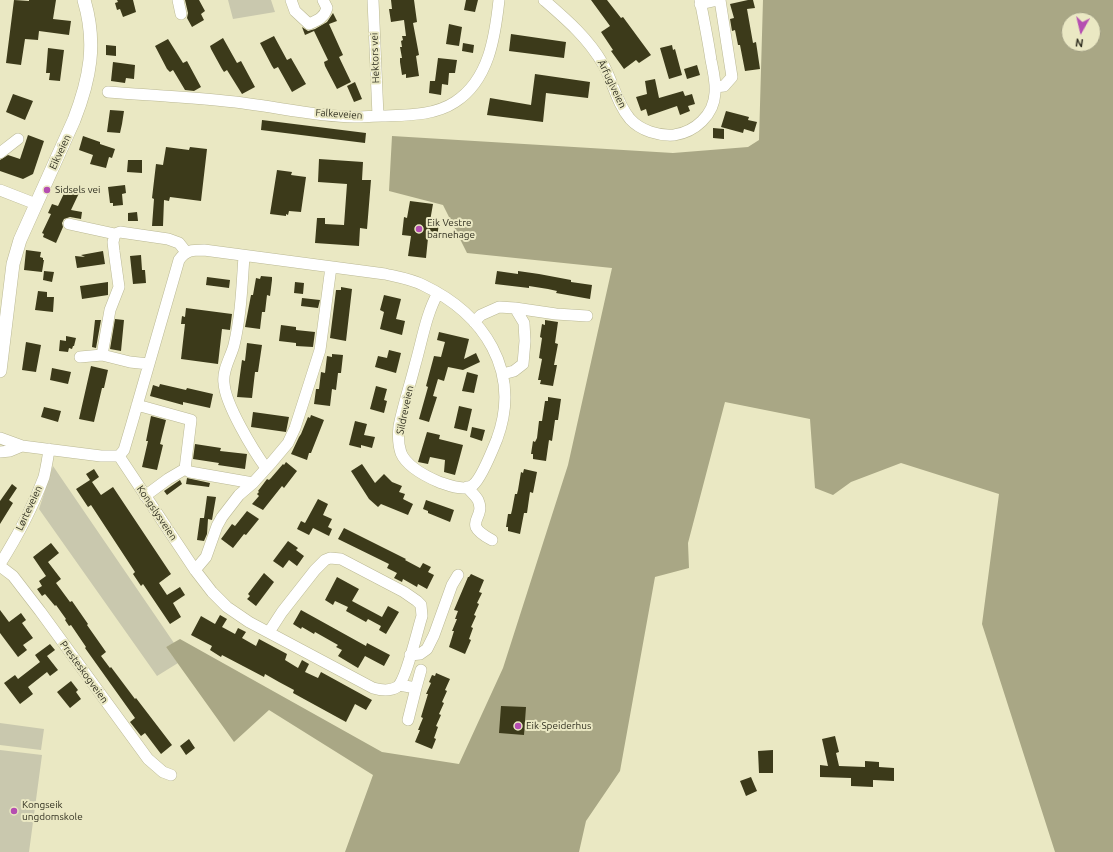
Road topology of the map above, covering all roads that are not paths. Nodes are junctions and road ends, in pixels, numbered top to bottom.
1 (84, 0) edge
2 (178, 0) edge
3 (291, 0) edge
4 (323, 0) edge
5 (373, 0) edge
6 (499, 0) edge
7 (544, 0) edge
8 (719, 0) edge
9 (700, 2) edge
10 (181, 14) dead end
11 (716, 87) junction
12 (108, 92) dead end
13 (378, 116) junction
14 (18, 139) dead end
15 (0, 153) edge
16 (0, 190) edge
17 (36, 204) junction
18 (69, 224) dead end
19 (115, 234) junction
20 (186, 252) junction
21 (244, 256) junction
22 (331, 267) junction
23 (438, 293) junction
24 (515, 308) junction
25 (587, 316) dead end
26 (474, 322) junction
27 (102, 355) junction
28 (80, 357) dead end
29 (148, 364) junction
30 (0, 371) edge
31 (502, 374) junction
32 (137, 405) junction
33 (0, 438) edge
34 (22, 446) junction
35 (49, 449) junction
36 (0, 452) edge
37 (119, 456) junction
38 (266, 468) junction
39 (185, 469) junction
40 (252, 483) junction
41 (467, 487) junction
42 (145, 496) junction
43 (492, 540) dead end
44 (0, 565) edge
45 (195, 570) junction
46 (458, 575) dead end
47 (269, 632) junction
48 (410, 655) junction
49 (421, 670) dead end
50 (399, 684) junction
51 (416, 688) junction
52 (408, 720) dead end
53 (171, 775) dead end

1 - 17 main road, Eikveien
2 - 10 street
3 - 4 street
5 - 13 street, Hektors vei
6 - 13 street, Falkeveien
7 - 11 street, Årfuglveien
8 - 9 street, Årfuglveien
8 - 11 street, Årfuglveien
9 - 11 street, Årfuglveien
12 - 13 street, Falkeveien
14 - 15 street
16 - 17 street
17 - 30 main road, Eikveien
18 - 19 street
19 - 20 street
19 - 27 street
20 - 21 street
20 - 29 street
21 - 22 street
21 - 38 street
22 - 23 street
22 - 38 street
23 - 26 street
23 - 41 street, Sildreveien
24 - 25 street
24 - 26 street
24 - 31 street
26 - 31 street
27 - 28 street
27 - 29 street
29 - 32 street
31 - 41 street
32 - 37 street
32 - 39 street
33 - 34 street
34 - 35 street
34 - 36 street
35 - 37 street
35 - 44 street, Lørteveien
37 - 42 street, Kongslysveien
38 - 40 street
39 - 40 street
39 - 42 street
40 - 45 street
41 - 43 street
42 - 45 street, Kongslysveien
44 - 53 street, Presteskogveien
45 - 47 street, Kongslysveien
46 - 48 street
47 - 48 street
47 - 50 street, Kongslysveien
48 - 50 street
49 - 51 street
50 - 51 street
51 - 52 street

